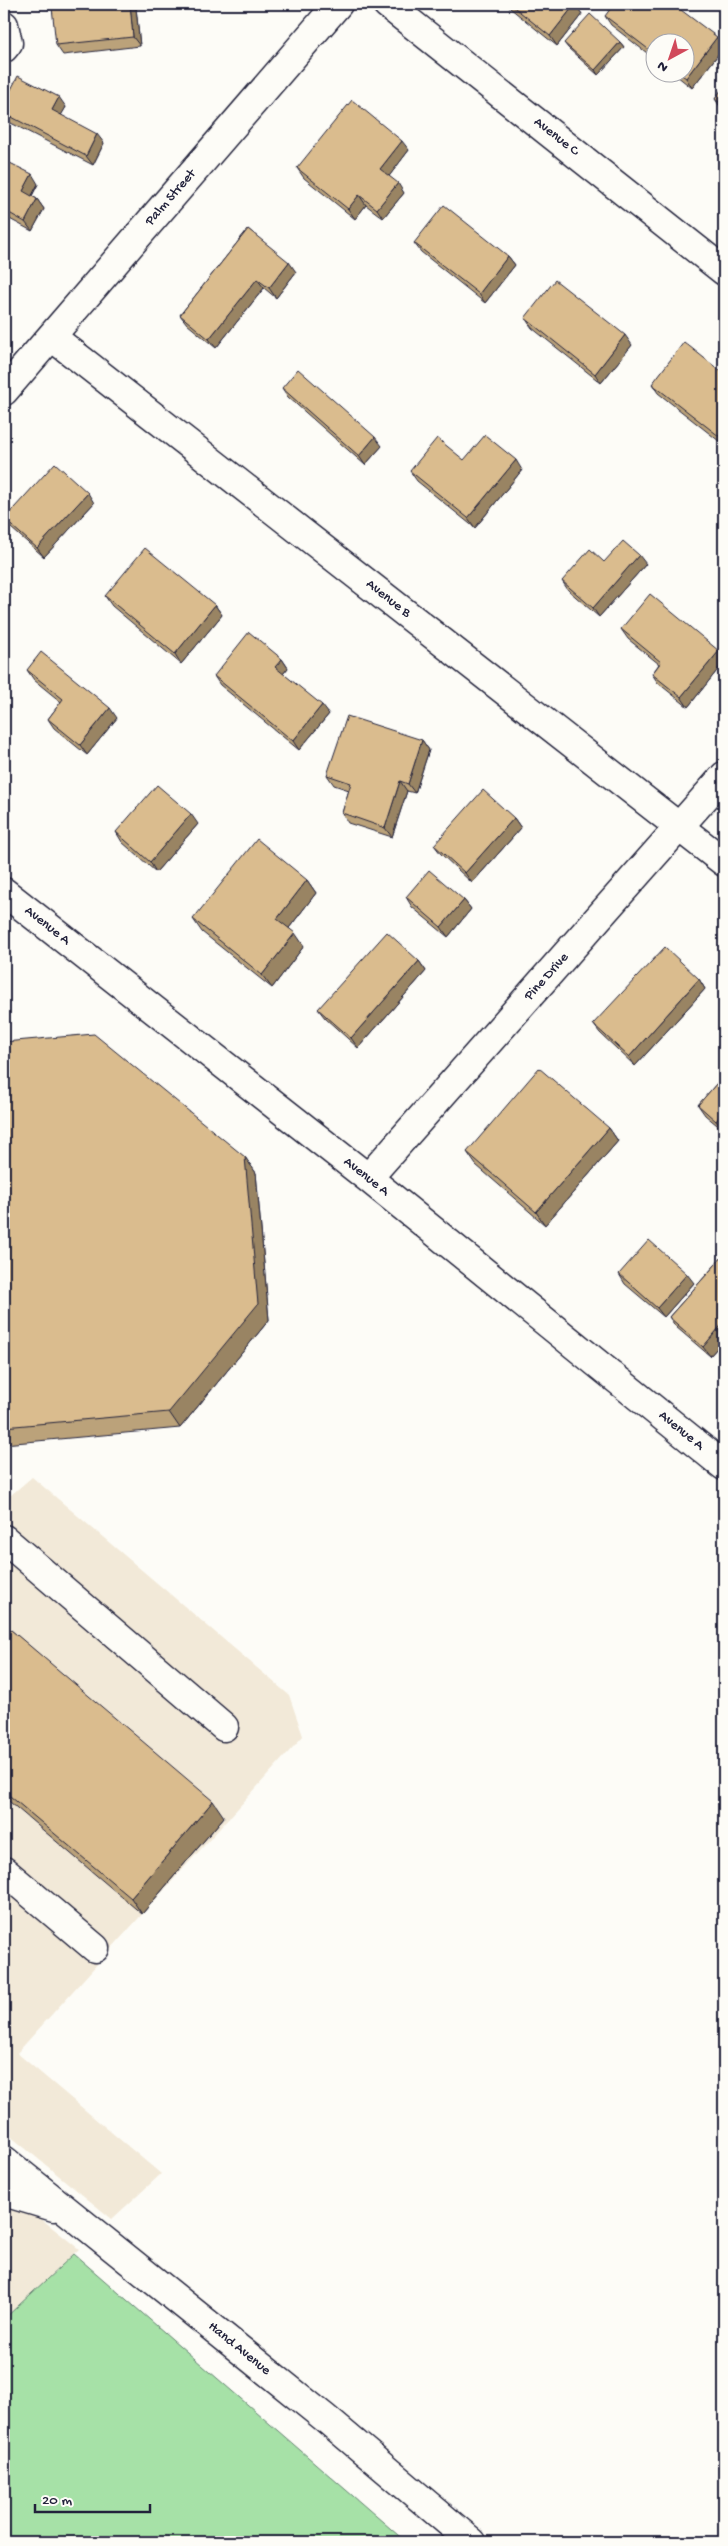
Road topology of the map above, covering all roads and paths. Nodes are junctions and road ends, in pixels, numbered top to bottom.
1 (338, 4) edge
2 (387, 4) edge
3 (4, 26) edge
4 (4, 48) edge
5 (724, 271) edge
6 (52, 337) junction
7 (4, 391) edge
8 (724, 776) edge
9 (680, 826) junction
10 (724, 862) edge
11 (4, 892) edge
12 (368, 1178) junction
13 (724, 1466) edge
14 (4, 1539) edge
15 (224, 1727) dead end
16 (4, 1871) edge
17 (95, 1948) dead end
18 (4, 2160) edge
19 (4, 2192) edge
20 (68, 2211) junction
21 (472, 2542) edge

1 - 6 street, Palm Street
2 - 5 street, Avenue C
3 - 4 street
6 - 7 street, Palm Street
6 - 9 street, Avenue B
8 - 9 street, Pine Drive
9 - 10 street, Avenue B
9 - 12 street, Pine Drive
11 - 12 street, Avenue A
12 - 13 street, Avenue A
14 - 15 street
16 - 17 street
18 - 20 street, Hand Avenue
19 - 20 street
20 - 21 street, Hand Avenue

